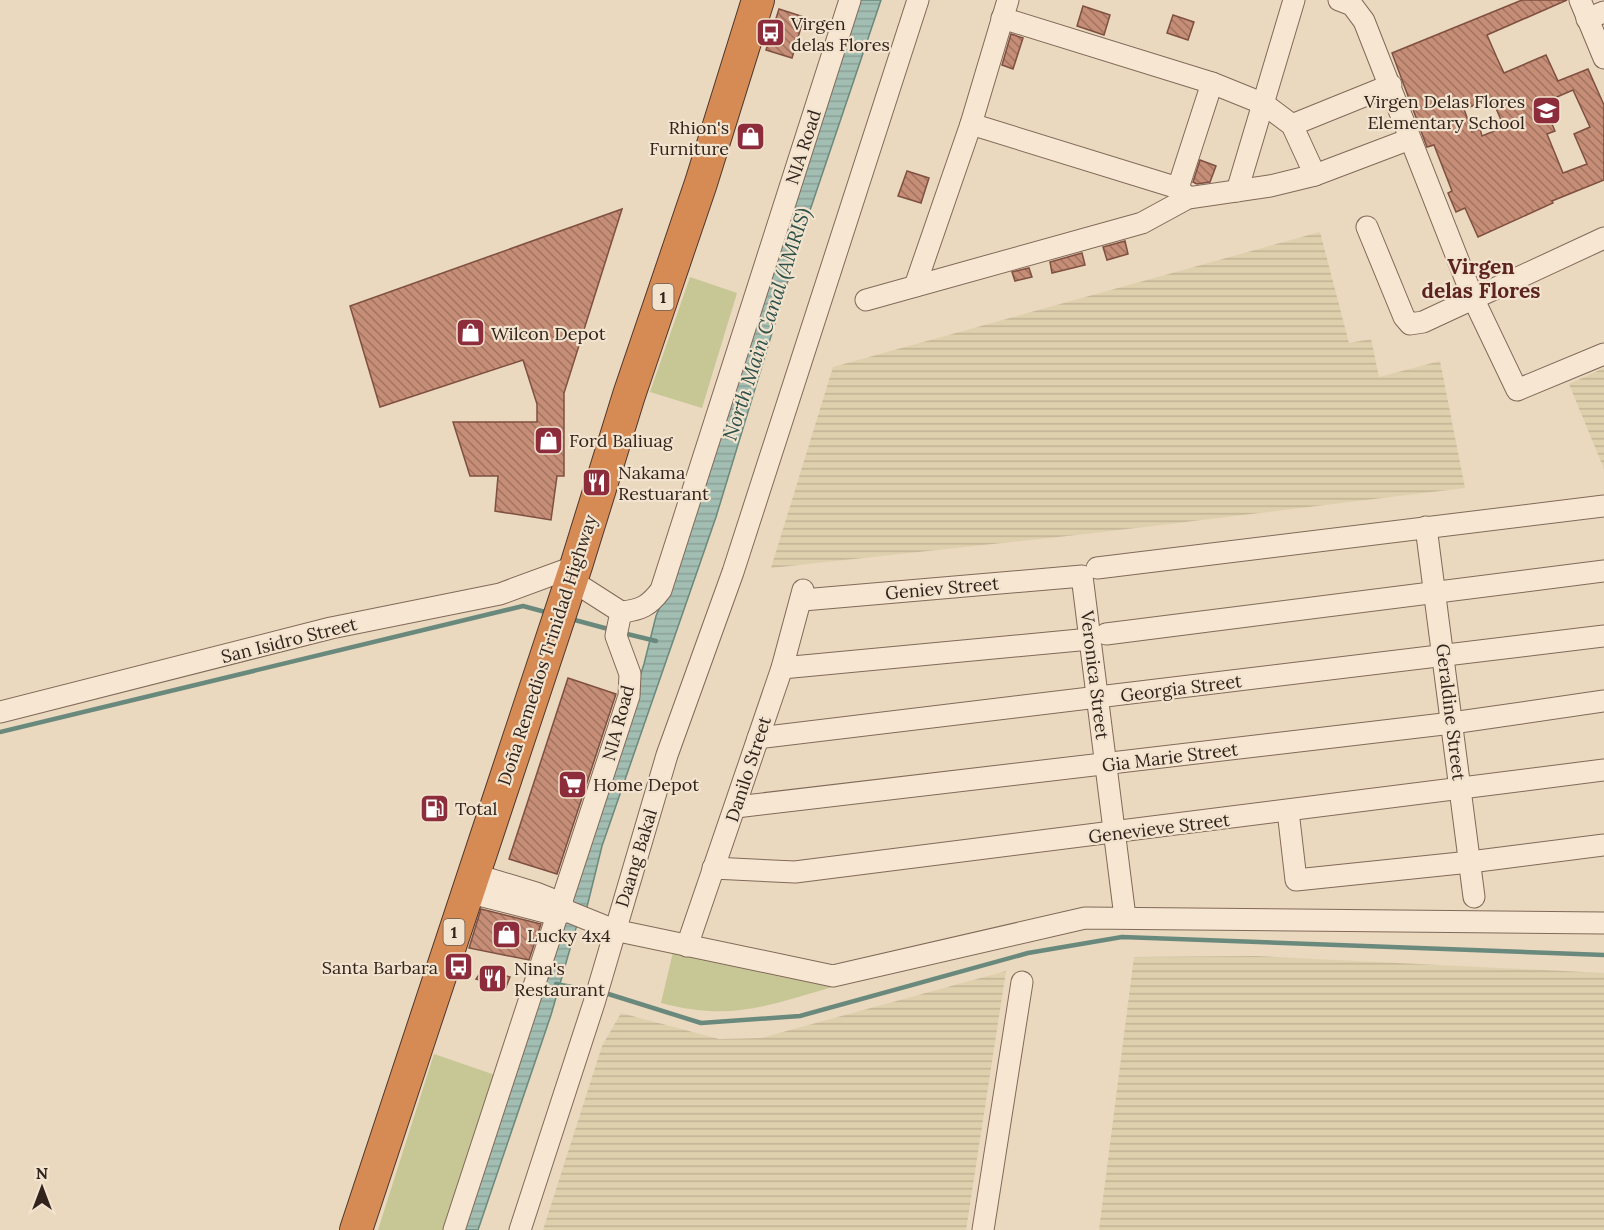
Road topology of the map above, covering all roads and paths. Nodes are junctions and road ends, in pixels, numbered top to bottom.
1 (758, 0) edge
2 (850, 0) edge
3 (918, 0) edge
4 (1294, 0) edge
5 (1339, 0) edge
6 (1005, 9) edge
7 (1590, 10) edge
8 (1604, 58) edge
9 (1212, 83) junction
10 (1391, 85) junction
11 (1264, 104) junction
12 (971, 124) junction
13 (1292, 125) junction
14 (1410, 139) junction
15 (1315, 175) junction
16 (1237, 191) junction
17 (1183, 193) junction
18 (1367, 227) dead end
19 (1604, 238) edge
20 (915, 286) junction
21 (1473, 298) junction
22 (866, 300) dead end
23 (1604, 354) edge
24 (1604, 506) edge
25 (1426, 527) junction
26 (1604, 571) edge
27 (1090, 572) junction
28 (571, 580) junction
29 (1435, 592) junction
30 (803, 595) joint
31 (618, 625) junction
32 (1098, 636) junction
33 (1604, 636) edge
34 (1444, 657) junction
35 (782, 668) junction
36 (1098, 699) junction
37 (1604, 701) edge
38 (0, 712) edge
39 (1452, 723) junction
40 (758, 738) junction
41 (1106, 765) junction
42 (1604, 770) edge
43 (1461, 788) junction
44 (736, 807) junction
45 (1288, 811) junction
46 (1115, 834) junction
47 (1604, 844) edge
48 (1470, 862) junction
49 (713, 868) junction
50 (470, 883) junction
51 (1474, 897) dead end
52 (566, 911) junction
53 (1125, 917) junction
54 (1604, 923) edge
55 (614, 930) junction
56 (687, 946) junction
57 (1022, 982) dead end
58 (356, 1230) edge
59 (454, 1230) edge
60 (520, 1230) edge
61 (983, 1230) edge

1 - 28 highway, Doña Remedios Trinidad Highway / 1
2 - 31 street, NIA Road
3 - 55 street, Daang Bakal
4 - 11 street
5 - 10 street
6 - 9 street
6 - 12 street
7 - 8 street
9 - 11 street
9 - 17 street
10 - 13 street
10 - 14 street
11 - 13 street
11 - 16 street
12 - 17 street
12 - 20 street
13 - 15 street
14 - 15 street
14 - 21 street
15 - 16 street
16 - 17 street
17 - 20 street
18 - 21 street
19 - 21 street
20 - 22 street
21 - 23 street
24 - 25 street, Geniev Street
25 - 27 street, Geniev Street
25 - 29 street, Geraldine Street
26 - 29 street
27 - 30 street, Geniev Street
27 - 32 street, Veronica Street
28 - 31 street
28 - 38 street, San Isidro Street
28 - 50 highway, Doña Remedios Trinidad Highway / 1
29 - 32 street
29 - 34 street, Geraldine Street
30 - 35 street, Danilo Street
31 - 52 street, NIA Road
32 - 35 street
32 - 36 street, Veronica Street
33 - 34 street, Georgia Street
34 - 36 street, Georgia Street
34 - 39 street, Geraldine Street
35 - 40 street, Danilo Street
36 - 40 street, Georgia Street
36 - 41 street, Veronica Street
37 - 39 street, Gia Marie Street
39 - 41 street, Gia Marie Street
39 - 43 street, Geraldine Street
40 - 44 street, Danilo Street
41 - 44 street, Gia Marie Street
41 - 46 street, Veronica Street
42 - 43 street, Genevieve Street
43 - 45 street, Genevieve Street
43 - 48 street, Geraldine Street
44 - 49 street, Danilo Street
45 - 46 street, Genevieve Street
45 - 48 street
46 - 49 street, Genevieve Street
46 - 53 street, Veronica Street
47 - 48 street
48 - 51 street, Geraldine Street
49 - 56 street, Danilo Street
50 - 52 street
50 - 58 highway, Doña Remedios Trinidad Highway / 1
52 - 55 street
52 - 59 street, NIA Road
53 - 54 street
53 - 56 street
55 - 56 street
55 - 60 street, Daang Bakal
57 - 61 street

